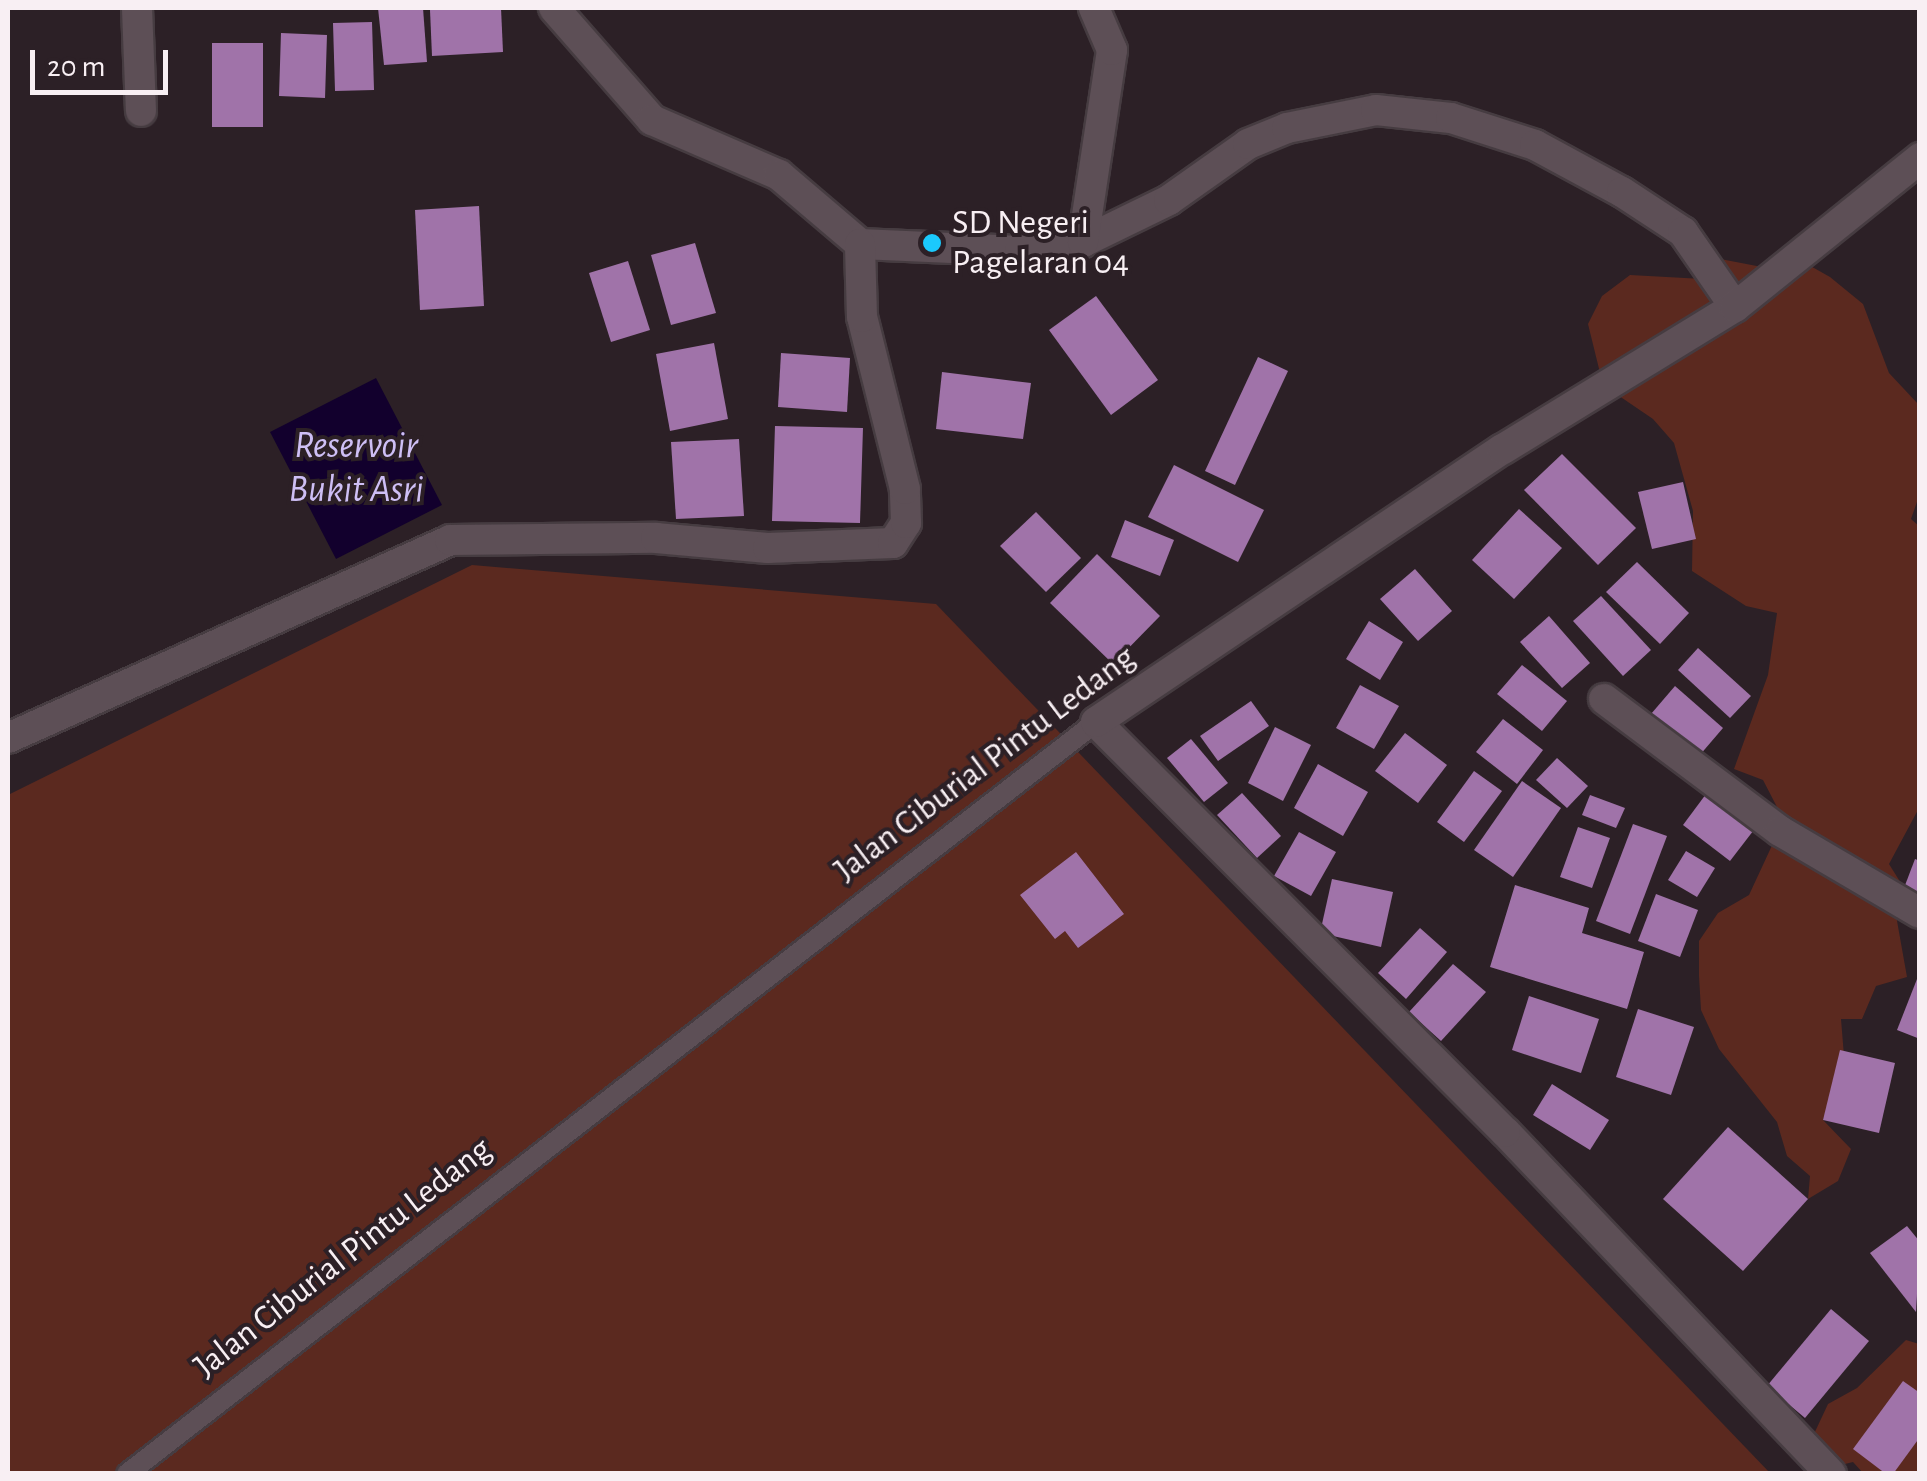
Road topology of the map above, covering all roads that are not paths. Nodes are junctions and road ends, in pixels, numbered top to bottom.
1 (138, 8) edge
2 (554, 8) edge
3 (1094, 8) edge
4 (141, 111) dead end
5 (1920, 158) edge
6 (1083, 242) junction
7 (860, 244) junction
8 (1735, 307) junction
9 (1604, 700) dead end
10 (1096, 722) junction
11 (8, 738) edge
12 (1920, 913) edge
13 (127, 1474) edge
14 (1831, 1474) edge

1 - 4 street
2 - 7 street
3 - 6 street
5 - 8 street, Jalan Ciburial Pintu Ledang
6 - 7 street
6 - 8 street
7 - 11 street
8 - 10 street, Jalan Ciburial Pintu Ledang
9 - 12 street
10 - 13 lane, Jalan Ciburial Pintu Ledang
10 - 14 street

